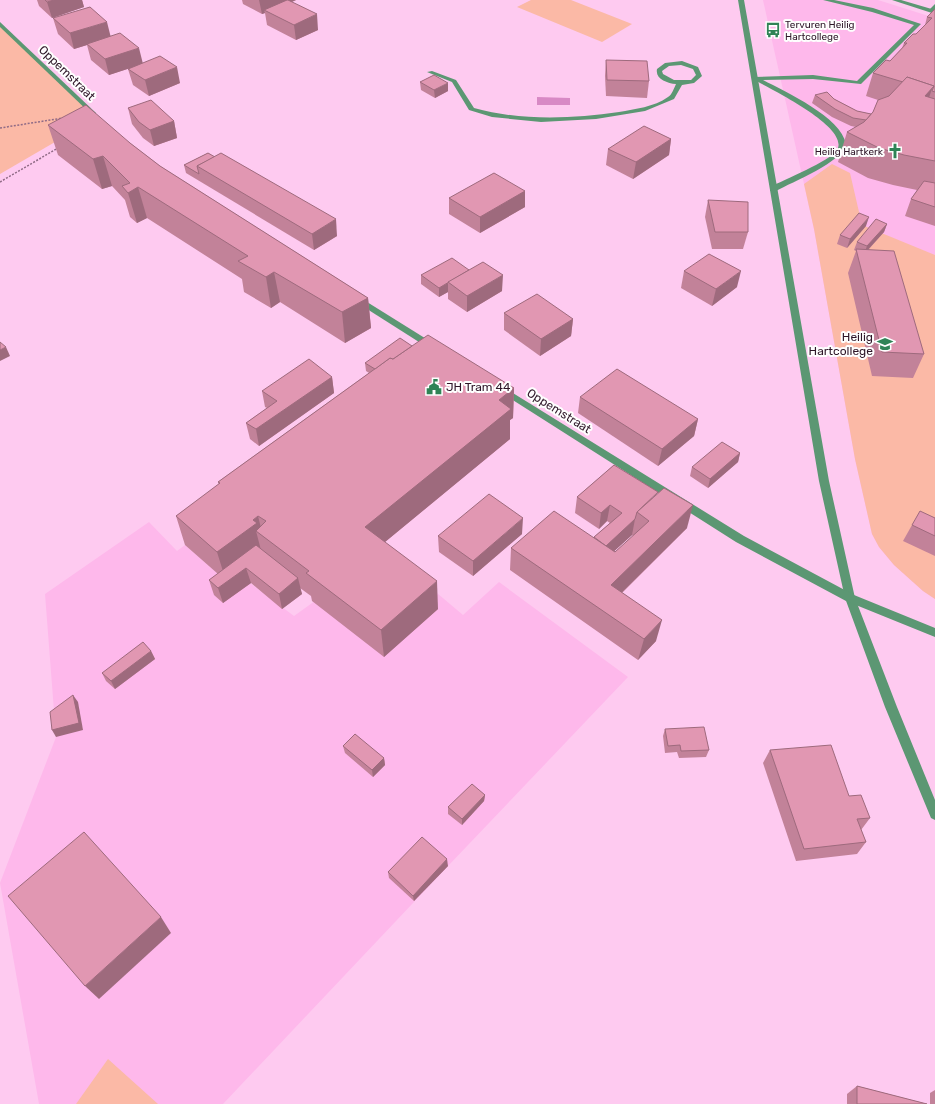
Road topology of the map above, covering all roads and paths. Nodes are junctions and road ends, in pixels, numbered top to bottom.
1 (741, 0) edge
2 (826, 0) edge
3 (895, 0) edge
4 (934, 10) edge
5 (0, 24) edge
6 (430, 72) dead end
7 (755, 78) junction
8 (680, 83) junction
9 (91, 112) junction
10 (98, 118) edge
11 (0, 128) edge
12 (59, 148) edge
13 (0, 182) edge
14 (773, 189) junction
15 (354, 297) edge
16 (442, 352) edge
17 (496, 386) edge
18 (850, 598) junction
19 (935, 632) edge
20 (935, 814) edge

1 - 7 street
2 - 7 street
3 - 4 street
5 - 9 street, Oppemstraat
6 - 8 street
7 - 14 street
7 - 14 street
8 - 8 street
9 - 10 street, Oppemstraat
9 - 11 path
12 - 13 path
14 - 18 street
15 - 16 street
17 - 18 street, Oppemstraat
18 - 19 street, Oppemstraat
18 - 20 street

